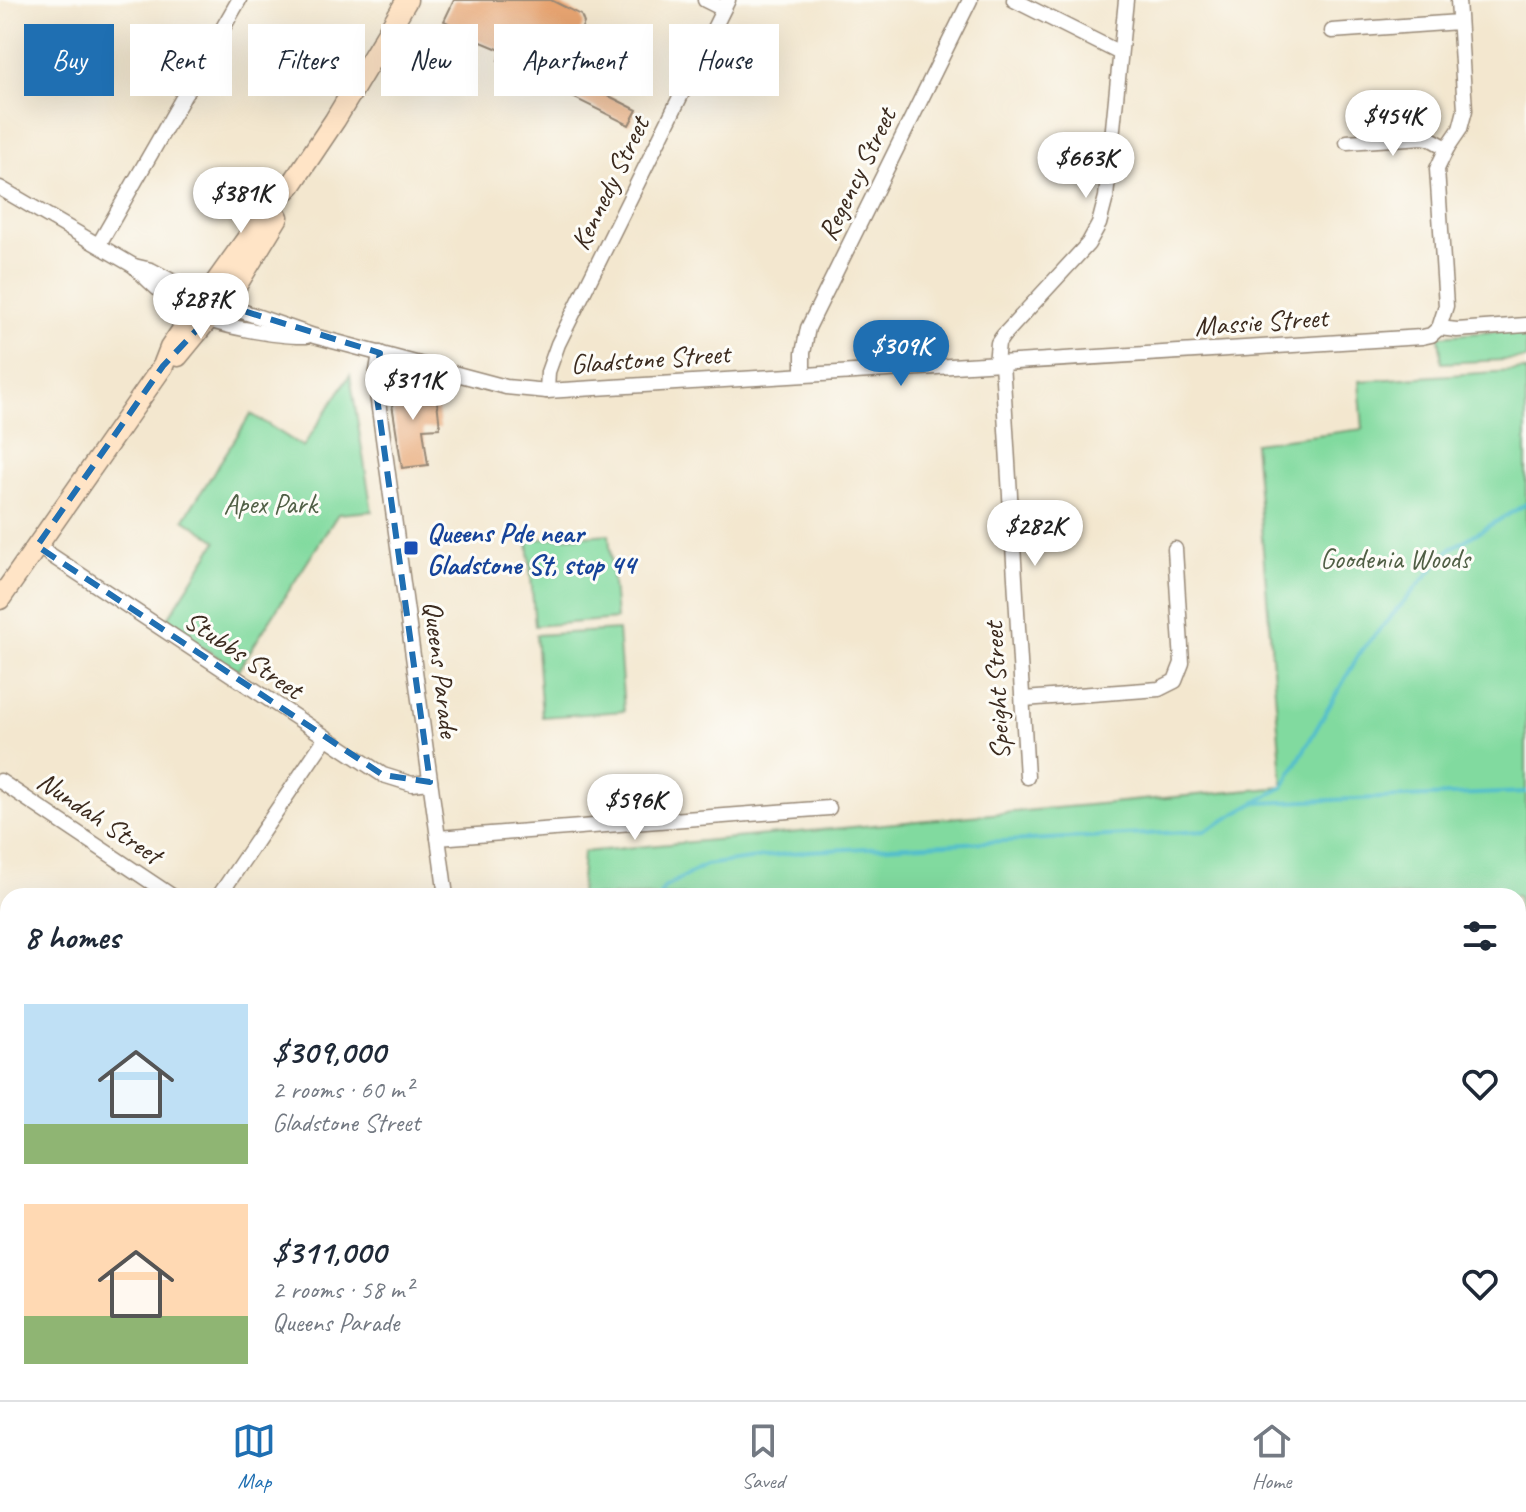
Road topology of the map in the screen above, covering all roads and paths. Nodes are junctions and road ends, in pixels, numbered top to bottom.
1 (239, 0) edge
2 (407, 0) edge
3 (705, 0) edge
4 (970, 0) edge
5 (1014, 0) edge
6 (1126, 0) edge
7 (1458, 0) edge
8 (726, 5) edge
9 (1459, 22) junction
10 (1332, 31) dead end
11 (1120, 53) junction
12 (1347, 142) dead end
13 (1447, 148) junction
14 (0, 188) edge
15 (99, 244) junction
16 (207, 309) junction
17 (1526, 325) edge
18 (1439, 328) junction
19 (380, 353) junction
20 (999, 363) junction
21 (803, 374) junction
22 (547, 391) junction
23 (37, 546) junction
24 (1175, 549) dead end
25 (0, 599) edge
26 (1024, 699) junction
27 (325, 739) junction
28 (1027, 777) dead end
29 (0, 781) edge
30 (430, 782) junction
31 (829, 808) dead end
32 (438, 838) junction
33 (160, 888) edge
34 (224, 888) edge
35 (445, 888) edge

1 - 15 street
2 - 16 main road
3 - 8 street
4 - 21 street, Regency Street
5 - 11 street
6 - 11 street
7 - 9 street
8 - 22 street, Kennedy Street
9 - 10 street
9 - 13 street
11 - 20 street
12 - 13 street
13 - 18 street
14 - 15 street, Gladstone Street
15 - 16 street, Gladstone Street
16 - 19 street, Gladstone Street
16 - 23 main road
17 - 18 street, Massie Street
18 - 20 street, Massie Street
19 - 22 street, Gladstone Street
19 - 30 street, Queens Parade
20 - 21 street, Gladstone Street
20 - 26 street, Speight Street
21 - 22 street, Gladstone Street
23 - 25 main road
23 - 27 street, Stubbs Street
24 - 26 street
26 - 28 street, Speight Street
27 - 30 street, Stubbs Street
27 - 34 street
29 - 33 street, Nundah Street
30 - 32 street, Queens Parade
31 - 32 street
32 - 35 street, Queens Parade

